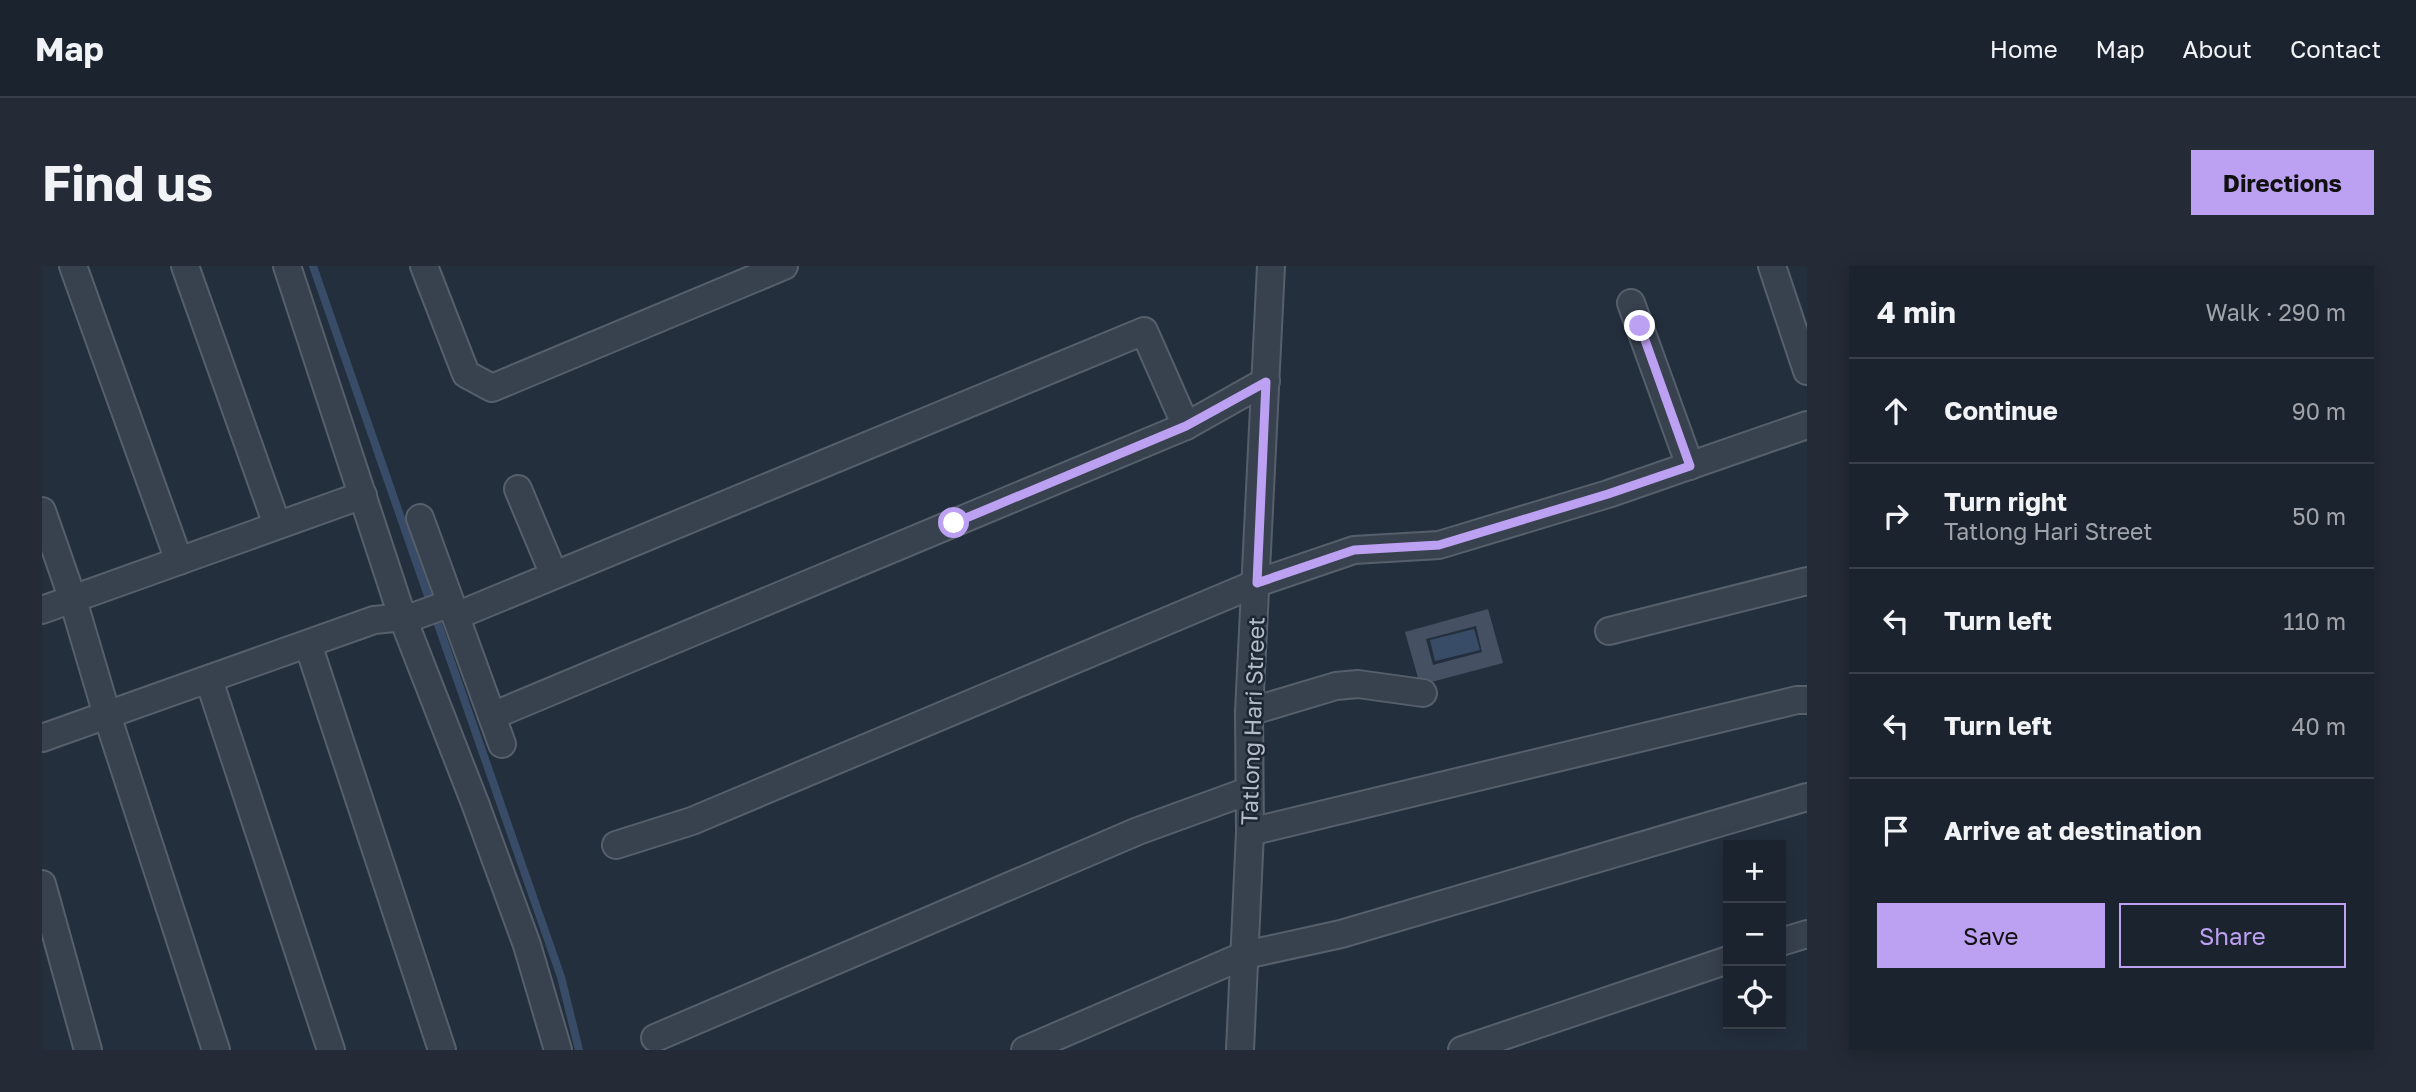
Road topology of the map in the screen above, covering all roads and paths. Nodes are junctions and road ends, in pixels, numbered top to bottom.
1 (73, 266) edge
2 (185, 266) edge
3 (287, 266) edge
4 (424, 266) edge
5 (784, 266) edge
6 (1271, 266) edge
7 (1772, 266) edge
8 (1631, 303) dead end
9 (1807, 371) edge
10 (1266, 382) junction
11 (1807, 425) edge
12 (1186, 426) junction
13 (1690, 466) junction
14 (518, 489) dead end
15 (363, 495) junction
16 (42, 511) edge
17 (420, 518) dead end
18 (277, 524) junction
19 (179, 561) junction
20 (554, 575) junction
21 (1807, 581) edge
22 (1257, 583) junction
23 (74, 600) junction
24 (449, 609) junction
25 (42, 610) edge
26 (409, 616) junction
27 (1609, 631) dead end
28 (308, 644) junction
29 (209, 680) junction
30 (1423, 693) dead end
31 (1807, 700) edge
32 (1249, 712) junction
33 (107, 715) junction
34 (492, 716) junction
35 (42, 738) edge
36 (502, 744) dead end
37 (1248, 791) junction
38 (1807, 797) edge
39 (1250, 832) junction
40 (616, 845) dead end
41 (42, 884) edge
42 (1807, 934) edge
43 (1786, 940) edge
44 (1245, 955) junction
45 (1723, 962) edge
46 (655, 1038) dead end
47 (88, 1050) edge
48 (216, 1050) edge
49 (331, 1050) edge
50 (442, 1050) edge
51 (558, 1050) edge
52 (1025, 1050) edge
53 (1240, 1050) edge
54 (1462, 1050) edge

1 - 19 street
2 - 18 street
3 - 15 street
4 - 5 street
6 - 10 street, Tatlong Hari Street
7 - 9 street
8 - 13 street
10 - 12 street
10 - 22 street, Tatlong Hari Street
11 - 13 street
12 - 20 street
12 - 34 street
13 - 22 street
14 - 20 street
15 - 18 street
15 - 26 street
16 - 23 street
17 - 24 street
18 - 19 street
19 - 23 street
20 - 24 street
21 - 27 street
22 - 32 street, Tatlong Hari Street
22 - 40 street
23 - 25 street
23 - 33 street
24 - 26 street
24 - 34 street
26 - 28 street
26 - 51 street
28 - 29 street
28 - 50 street
29 - 33 street
29 - 49 street
30 - 32 street
31 - 39 street
32 - 37 street, Tatlong Hari Street
33 - 35 street
33 - 48 street
34 - 36 street
37 - 39 street, Tatlong Hari Street
37 - 46 street
38 - 44 street
39 - 44 street, Tatlong Hari Street
41 - 47 street
42 - 43 street
44 - 52 street
44 - 53 street, Tatlong Hari Street
45 - 54 street

